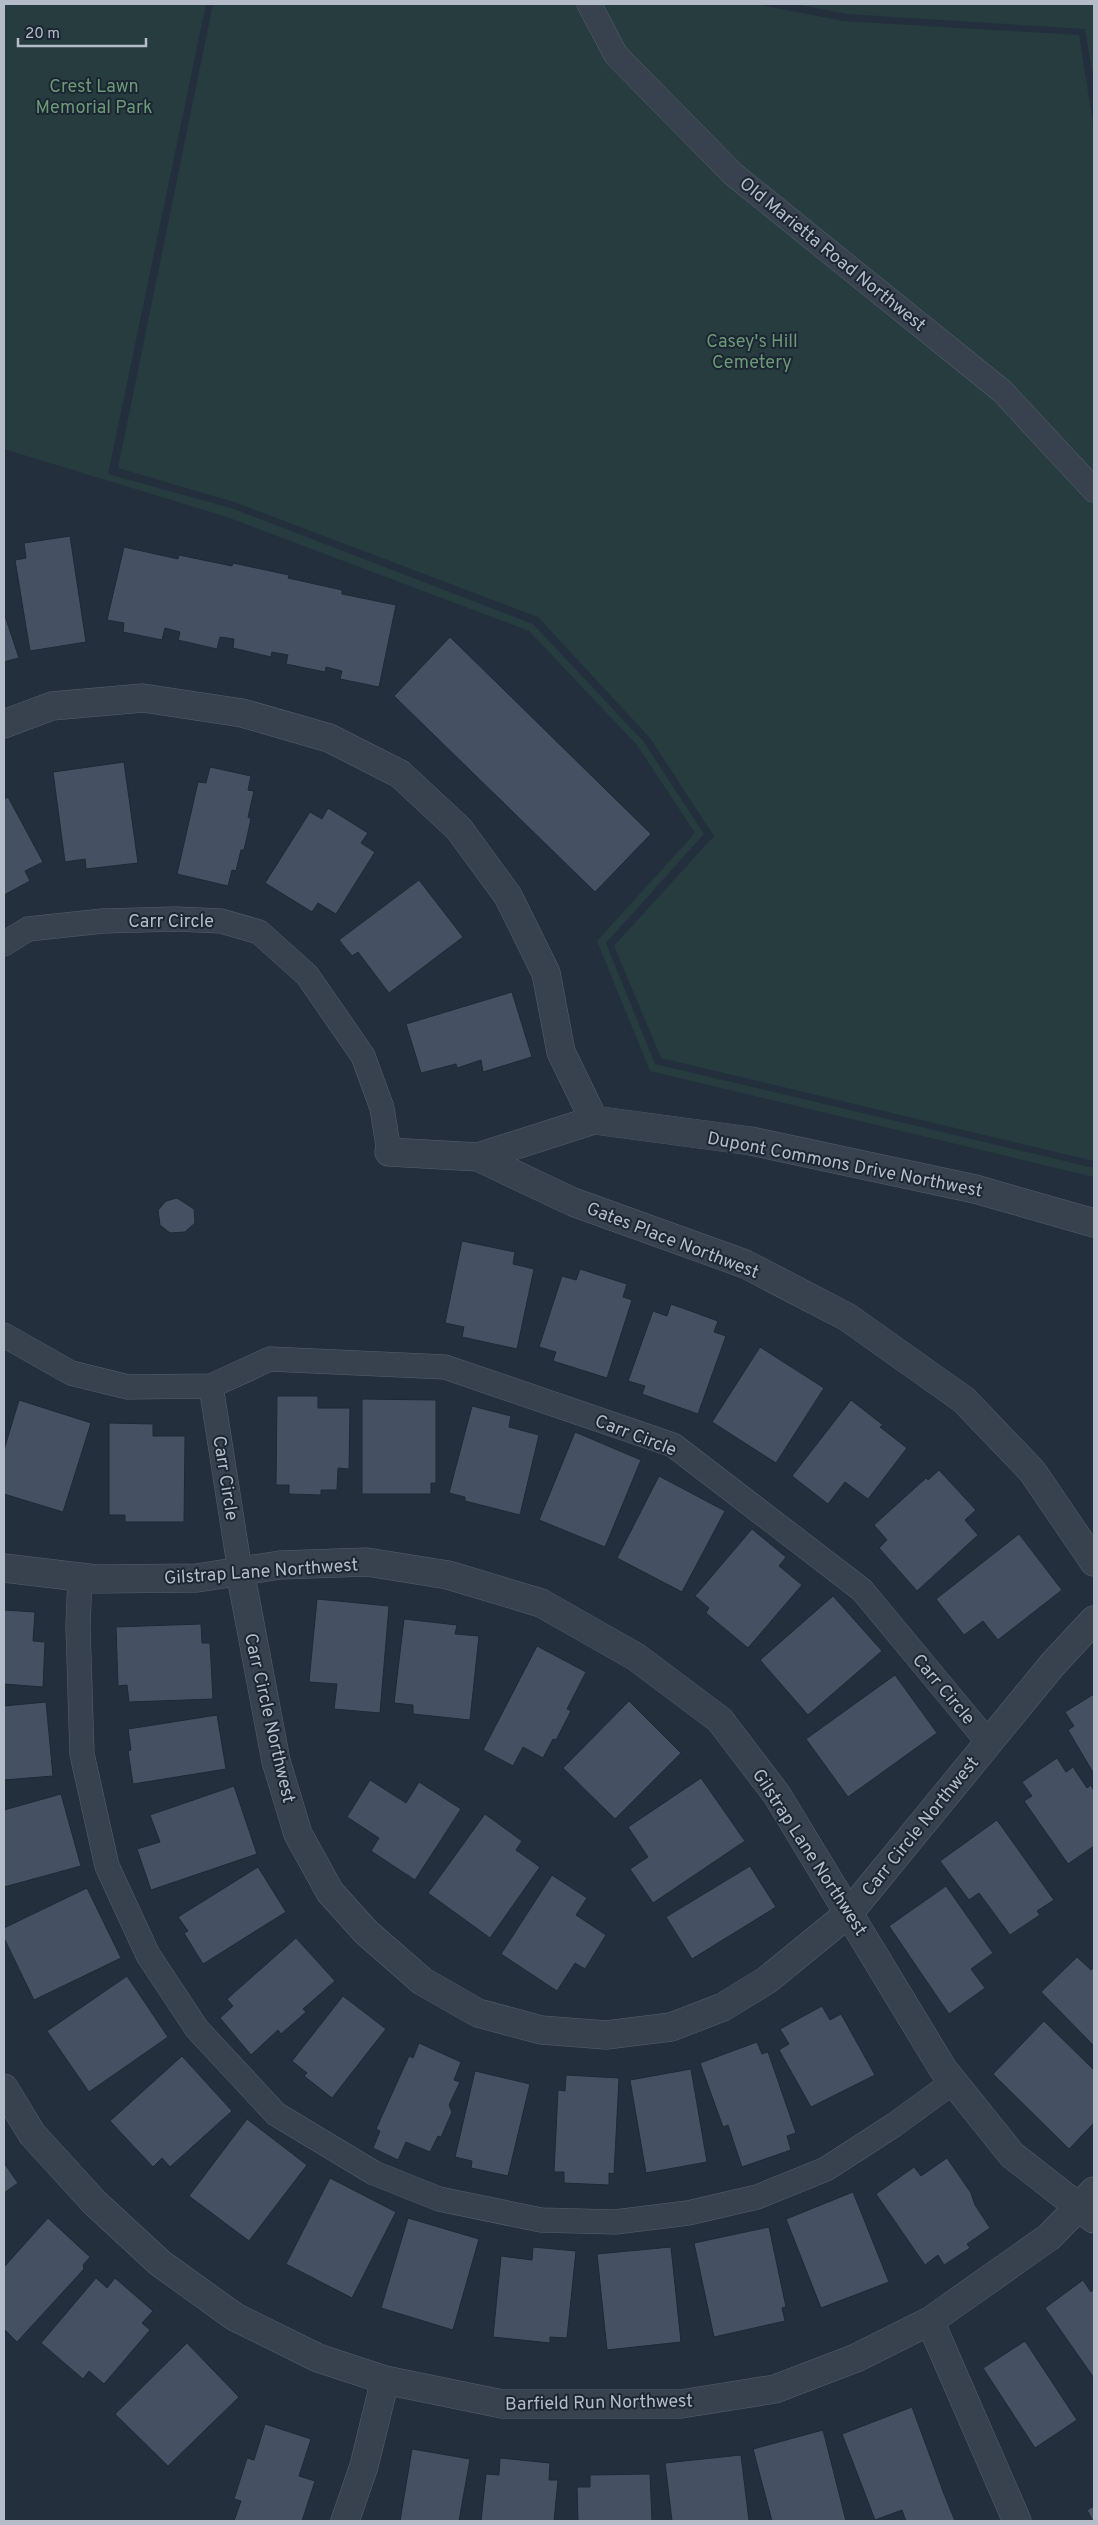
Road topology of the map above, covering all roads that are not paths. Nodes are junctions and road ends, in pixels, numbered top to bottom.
1 (589, 4) edge
2 (1094, 490) edge
3 (4, 724) edge
4 (4, 944) edge
5 (594, 1120) junction
6 (389, 1152) joint
7 (478, 1157) junction
8 (1094, 1223) edge
9 (4, 1335) edge
10 (211, 1386) junction
11 (1094, 1562) edge
12 (4, 1568) edge
13 (240, 1571) junction
14 (80, 1577) junction
15 (1094, 1620) edge
16 (988, 1742) junction
17 (850, 1913) junction
18 (953, 2082) junction
19 (4, 2088) edge
20 (1089, 2206) edge
21 (930, 2321) junction
22 (385, 2380) junction
23 (345, 2521) edge
24 (1017, 2521) edge

1 - 2 lane, Old Marietta Road Northwest
3 - 5 street
4 - 6 lane, Carr Circle
5 - 7 street, Dupont Commons Drive Northwest
5 - 8 street, Dupont Commons Drive Northwest
6 - 7 street, Gates Place Northwest
7 - 11 street, Gates Place Northwest
9 - 10 lane, Carr Circle
10 - 13 lane, Carr Circle
10 - 16 lane, Carr Circle
12 - 14 street, Gilstrap Lane Northwest
13 - 14 street, Gilstrap Lane Northwest
13 - 17 street, Gilstrap Lane Northwest
13 - 17 street, Carr Circle Northwest
14 - 18 lane
15 - 16 street, Carr Circle Northwest
16 - 17 street, Carr Circle Northwest
17 - 18 street, Gilstrap Lane Northwest
18 - 20 street, Gilstrap Lane Northwest
19 - 22 street, Barfield Run Northwest
20 - 21 street, Barfield Run Northwest
21 - 22 street, Barfield Run Northwest
21 - 24 street
22 - 23 street

